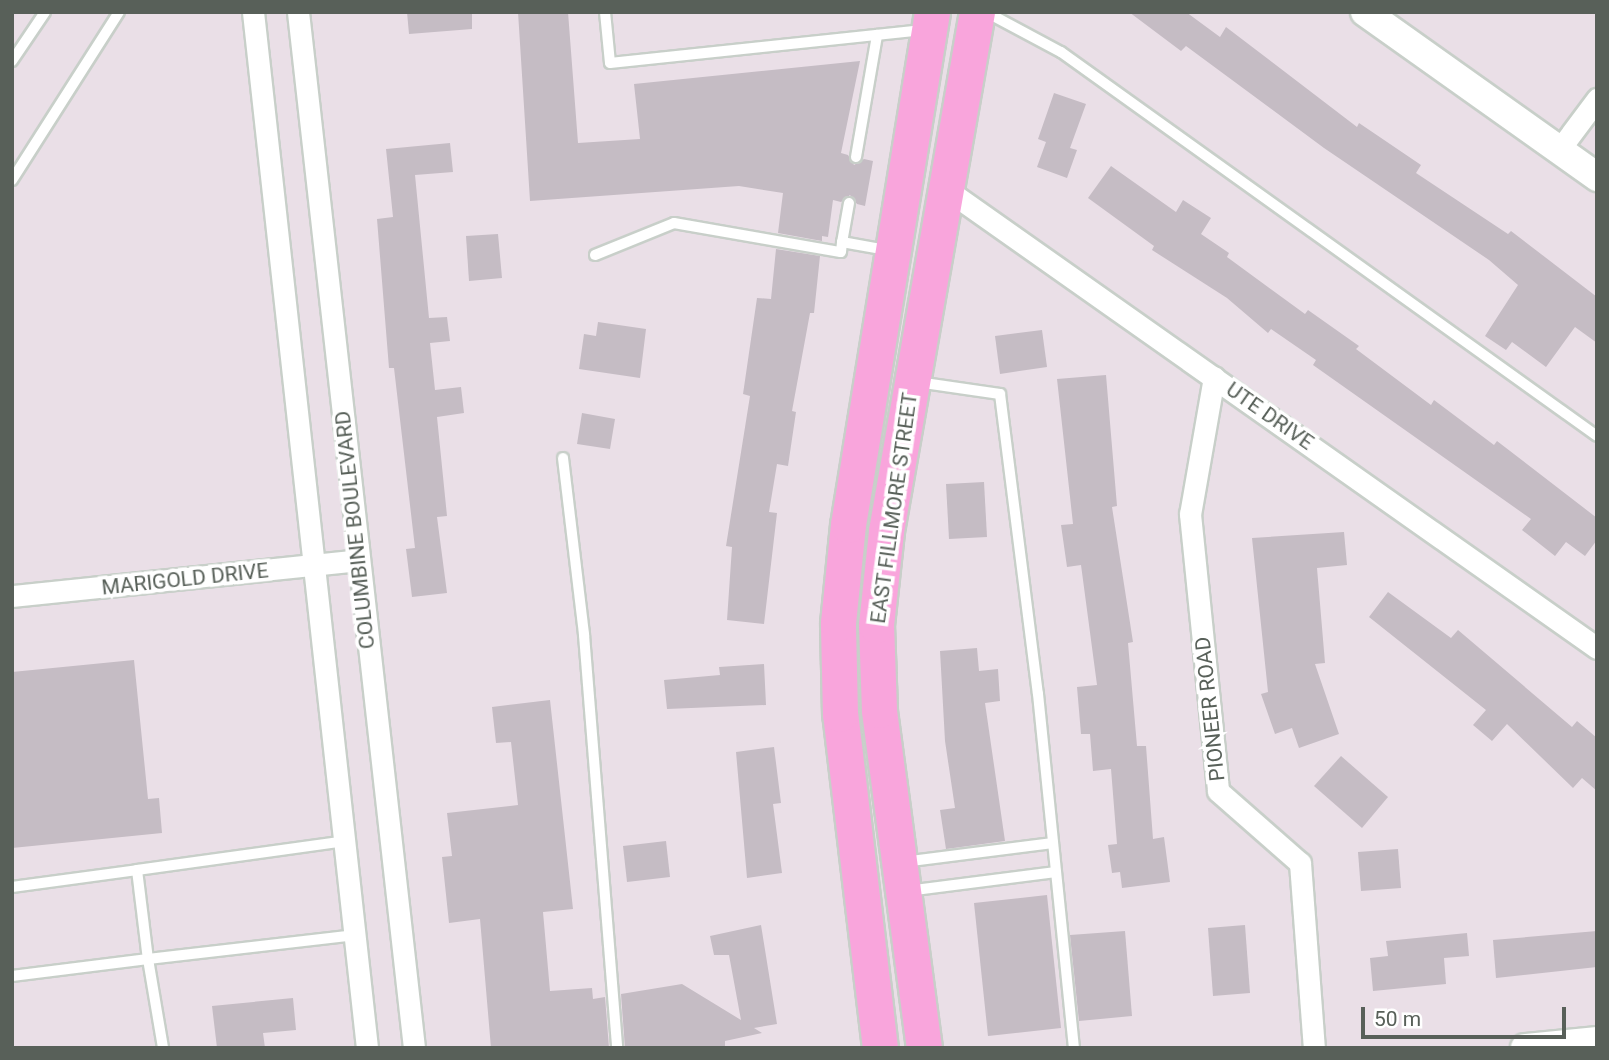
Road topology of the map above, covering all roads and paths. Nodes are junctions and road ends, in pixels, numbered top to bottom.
1 (45, 12) edge
2 (119, 12) edge
3 (253, 12) edge
4 (298, 12) edge
5 (605, 12) edge
6 (976, 12) edge
7 (986, 12) edge
8 (1365, 12) edge
9 (931, 21) edge
10 (877, 35) junction
11 (12, 61) edge
12 (1597, 99) edge
13 (1559, 150) junction
14 (856, 157) dead end
15 (1597, 177) edge
16 (12, 180) edge
17 (943, 187) junction
18 (849, 203) dead end
19 (842, 242) junction
20 (895, 252) junction
21 (595, 255) dead end
22 (1214, 377) junction
23 (911, 381) junction
24 (1597, 436) edge
25 (562, 458) dead end
26 (358, 560) junction
27 (315, 566) junction
28 (12, 596) edge
29 (1597, 648) edge
30 (345, 841) junction
31 (1053, 843) junction
32 (136, 870) junction
33 (1056, 872) junction
34 (903, 876) junction
35 (12, 887) edge
36 (354, 935) junction
37 (148, 959) junction
38 (12, 976) edge
39 (1597, 1041) edge
40 (163, 1048) edge
41 (367, 1048) edge
42 (414, 1048) edge
43 (617, 1048) edge
44 (880, 1048) edge
45 (924, 1048) edge
46 (1074, 1048) edge
47 (1314, 1048) edge
48 (1525, 1048) edge

1 - 11 lane
2 - 16 lane
3 - 27 street, COLUMBINE BOULEVARD
4 - 26 street, COLUMBINE BOULEVARD
5 - 10 lane
6 - 17 main road, EAST FILLMORE STREET
7 - 24 lane
8 - 13 street
9 - 10 lane
9 - 20 main road, EAST FILLMORE STREET
10 - 14 lane
12 - 13 street
13 - 15 street
17 - 22 street, UTE DRIVE
17 - 23 main road, EAST FILLMORE STREET
18 - 19 lane
19 - 20 lane
19 - 21 lane
20 - 44 main road, EAST FILLMORE STREET
22 - 29 street, UTE DRIVE
22 - 47 street, PIONEER ROAD
23 - 31 lane
23 - 34 main road, EAST FILLMORE STREET
25 - 43 lane
26 - 27 street, MARIGOLD DRIVE
26 - 42 street, COLUMBINE BOULEVARD
27 - 28 street, MARIGOLD DRIVE
27 - 30 street, COLUMBINE BOULEVARD
30 - 32 lane
30 - 36 street, COLUMBINE BOULEVARD
31 - 33 lane
31 - 34 lane
32 - 35 lane
32 - 37 lane
33 - 34 lane
33 - 46 lane
34 - 45 main road, EAST FILLMORE STREET
36 - 37 lane
36 - 41 street, COLUMBINE BOULEVARD
37 - 38 lane
37 - 40 lane
39 - 48 street

